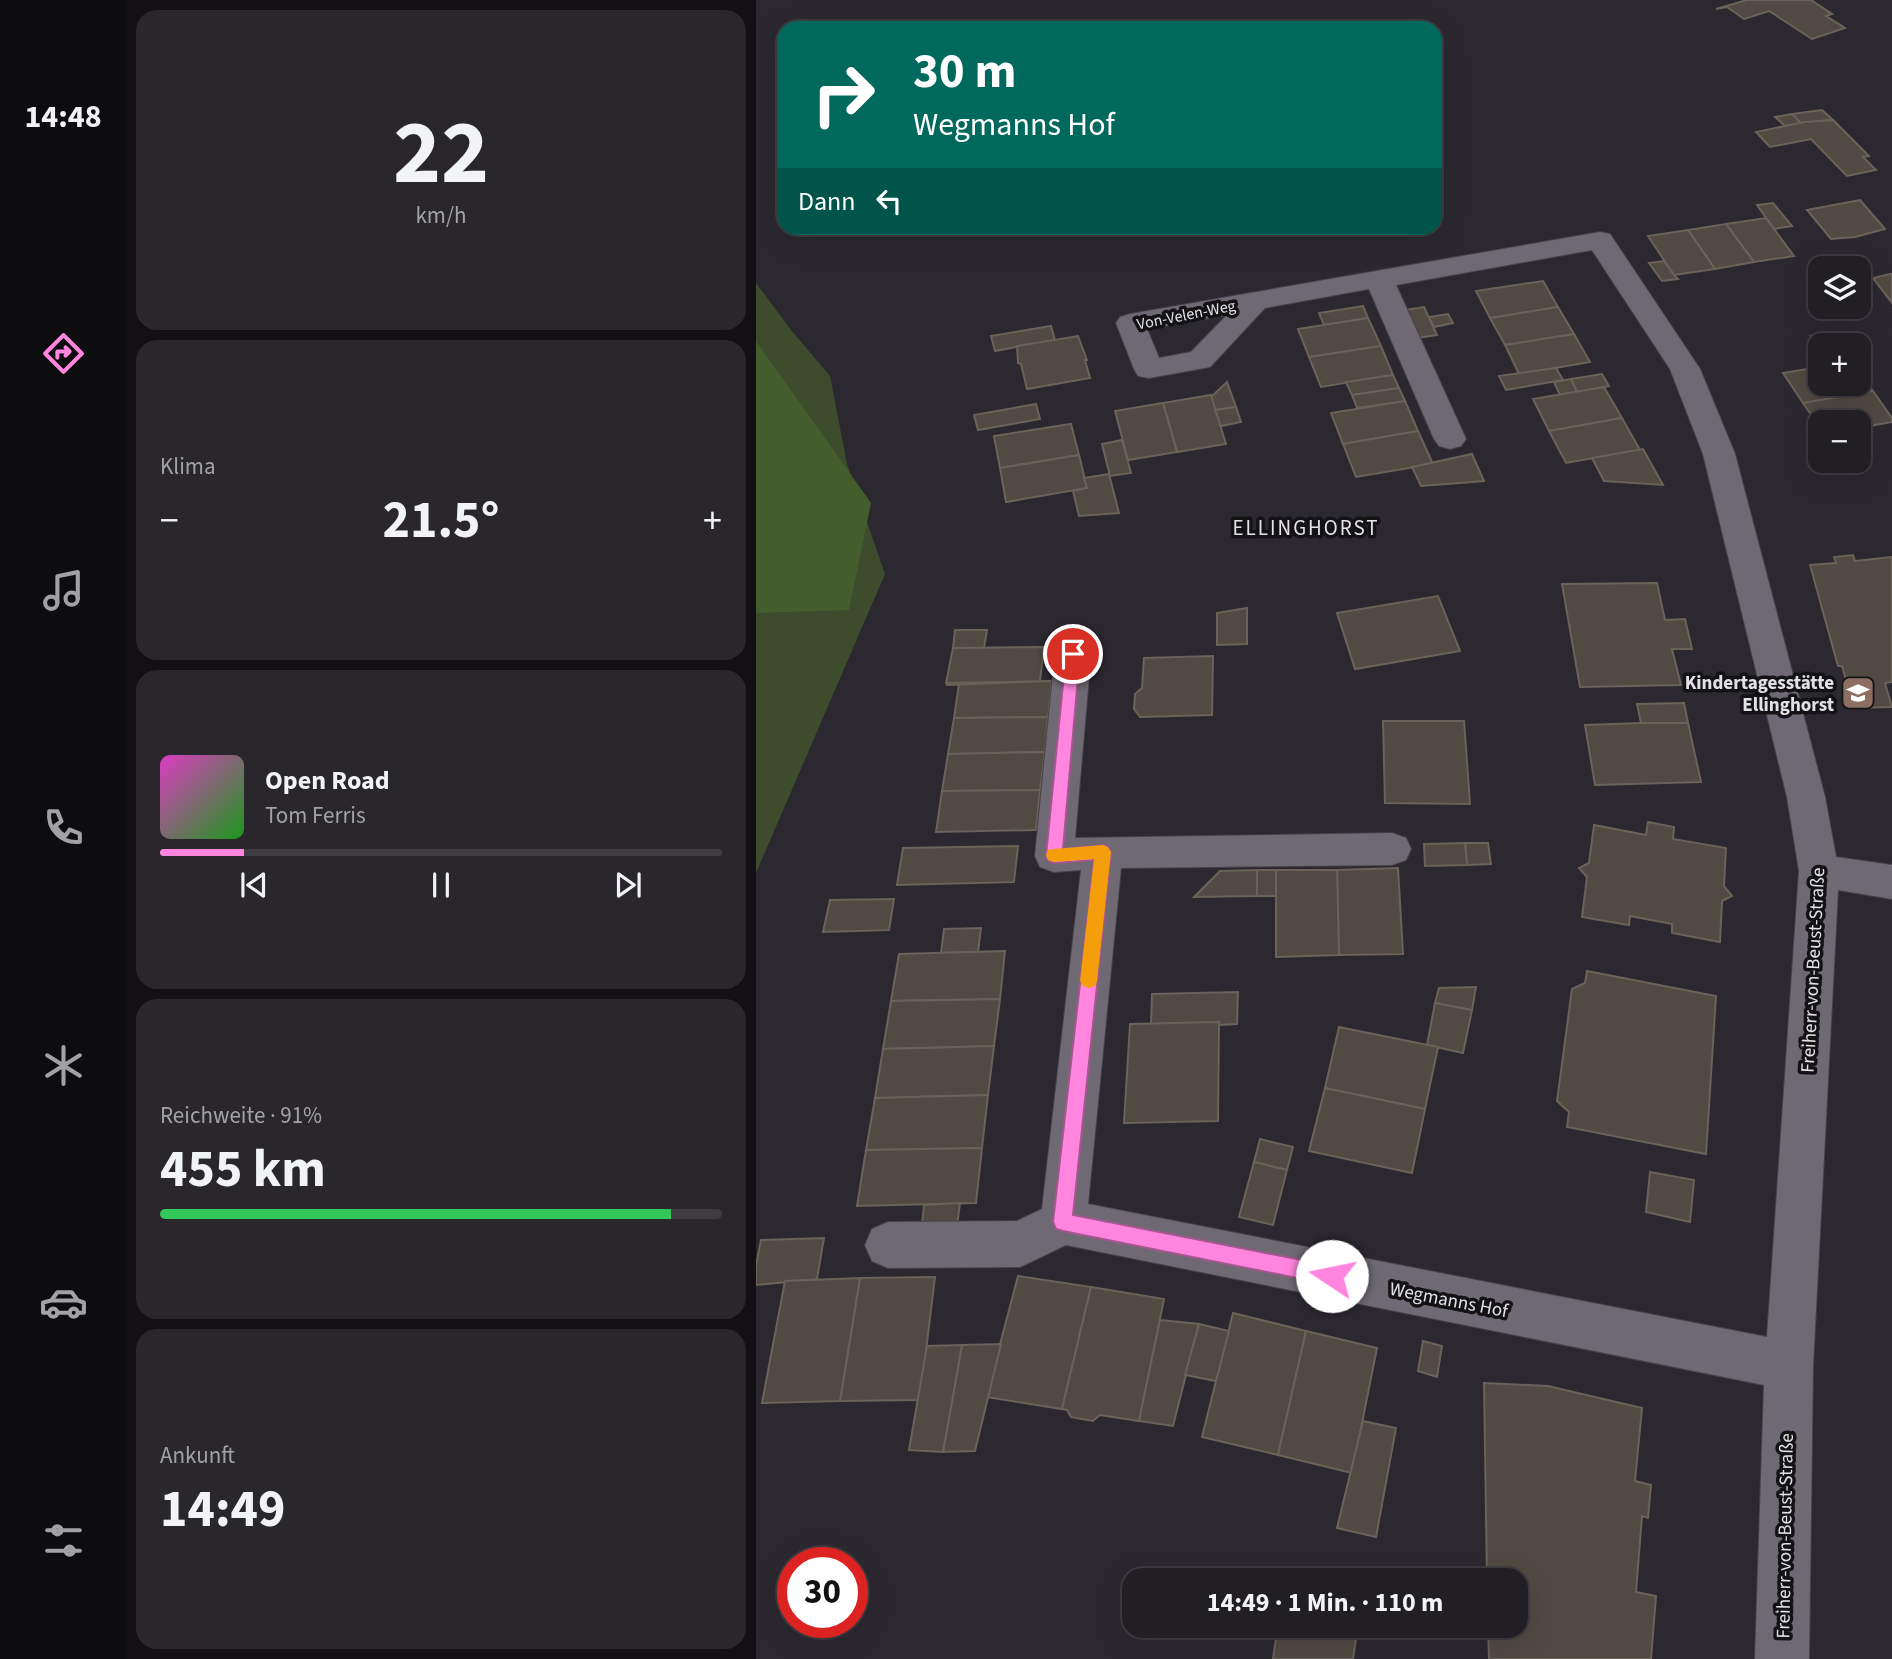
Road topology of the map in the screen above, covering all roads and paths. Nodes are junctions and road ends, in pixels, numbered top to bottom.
1 (1600, 240) joint
2 (1380, 281) junction
3 (1256, 301) dead end
4 (1450, 439) dead end
5 (1073, 654) dead end
6 (1392, 849) dead end
7 (1103, 852) junction
8 (1819, 871) junction
9 (1892, 882) edge
10 (1063, 1222) junction
11 (888, 1245) dead end
12 (1788, 1366) junction
13 (1782, 1659) edge

1 - 2 street, Von-Velen-Weg
1 - 8 street, Freiherr-von-Beust-Straße
2 - 3 street, Von-Velen-Weg
2 - 4 street
5 - 7 street
6 - 7 street
7 - 10 street
8 - 9 street
8 - 12 street, Freiherr-von-Beust-Straße
10 - 11 street
10 - 12 street, Wegmanns Hof
12 - 13 street, Freiherr-von-Beust-Straße

